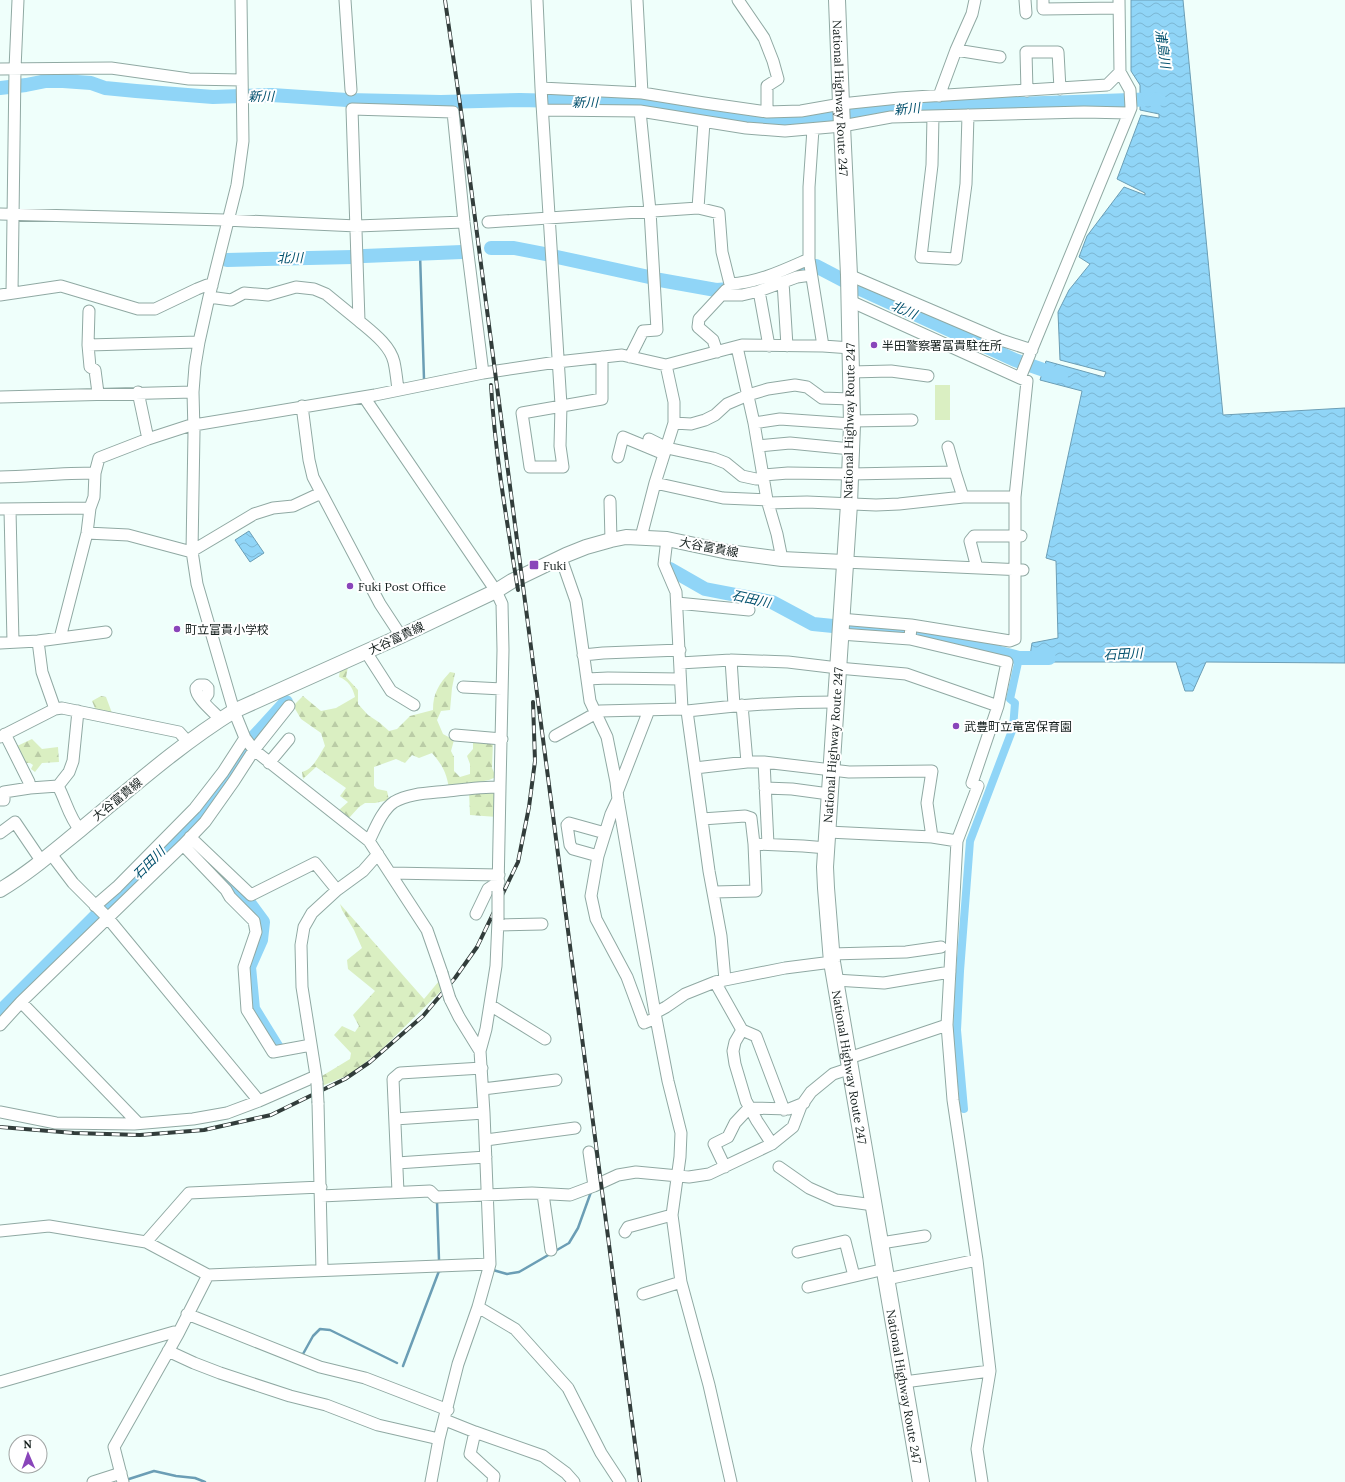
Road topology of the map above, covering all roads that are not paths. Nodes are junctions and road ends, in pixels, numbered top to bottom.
1 (18, 0) edge
2 (241, 0) edge
3 (345, 0) edge
4 (537, 0) edge
5 (637, 0) edge
6 (738, 0) edge
7 (837, 0) edge
8 (975, 0) edge
9 (1025, 0) edge
10 (1043, 0) edge
11 (1119, 4) edge
12 (1026, 13) dead end
13 (956, 50) junction
14 (1000, 57) dead end
15 (0, 69) edge
16 (15, 69) junction
17 (1120, 72) junction
18 (242, 83) junction
19 (541, 88) junction
20 (1060, 88) junction
21 (351, 90) dead end
22 (1027, 90) junction
23 (642, 93) junction
24 (939, 96) junction
25 (841, 104) junction
26 (544, 110) junction
27 (640, 111) junction
28 (1129, 111) junction
29 (767, 112) junction
30 (934, 116) junction
31 (968, 116) junction
32 (704, 122) junction
33 (842, 126) junction
34 (813, 129) junction
35 (698, 208) junction
36 (650, 210) junction
37 (0, 214) edge
38 (13, 215) junction
39 (550, 217) junction
40 (229, 220) junction
41 (464, 222) junction
42 (488, 222) dead end
43 (356, 226) junction
44 (809, 259) junction
45 (849, 275) junction
46 (811, 276) junction
47 (783, 282) junction
48 (730, 284) junction
49 (211, 291) junction
50 (759, 291) junction
51 (12, 294) junction
52 (0, 295) edge
53 (722, 295) junction
54 (850, 298) junction
55 (89, 311) dead end
56 (359, 321) junction
57 (199, 342) junction
58 (88, 345) junction
59 (769, 346) junction
60 (786, 346) junction
61 (823, 346) junction
62 (737, 347) junction
63 (850, 348) junction
64 (717, 352) junction
65 (1030, 353) junction
66 (602, 357) junction
67 (630, 357) junction
68 (558, 362) junction
69 (666, 365) junction
70 (851, 372) junction
71 (483, 373) junction
72 (1022, 374) junction
73 (928, 376) dead end
74 (398, 390) junction
75 (138, 392) junction
76 (193, 392) junction
77 (98, 393) junction
78 (748, 395) junction
79 (0, 397) edge
80 (364, 397) junction
81 (852, 399) junction
82 (561, 405) junction
83 (302, 406) junction
84 (912, 420) dead end
85 (852, 422) junction
86 (674, 423) junction
87 (754, 423) junction
88 (194, 426) junction
89 (148, 439) junction
90 (649, 439) dead end
91 (758, 446) junction
92 (948, 447) dead end
93 (851, 449) junction
94 (665, 451) junction
95 (618, 457) dead end
96 (954, 472) junction
97 (95, 473) junction
98 (850, 474) junction
99 (0, 477) edge
100 (764, 477) junction
101 (655, 483) junction
102 (321, 493) junction
103 (1015, 496) junction
104 (963, 497) junction
105 (610, 501) dead end
106 (767, 501) junction
107 (849, 504) junction
108 (90, 508) junction
109 (5, 510) edge
110 (87, 533) junction
111 (1018, 536) junction
112 (641, 537) junction
113 (667, 539) junction
114 (611, 540) junction
115 (192, 551) junction
116 (561, 558) junction
117 (782, 559) junction
118 (844, 562) junction
119 (977, 568) junction
120 (1019, 570) junction
121 (5, 578) edge
122 (496, 591) junction
123 (677, 603) junction
124 (749, 610) dead end
125 (911, 624) junction
126 (840, 627) junction
127 (106, 632) dead end
128 (401, 636) junction
129 (60, 638) junction
130 (910, 639) junction
131 (38, 641) junction
132 (13, 642) junction
133 (0, 643) edge
134 (680, 650) junction
135 (366, 652) junction
136 (583, 656) junction
137 (731, 660) junction
138 (680, 663) junction
139 (838, 668) junction
140 (587, 679) junction
141 (680, 679) junction
142 (463, 687) dead end
143 (502, 689) junction
144 (203, 701) dead end
145 (835, 702) junction
146 (414, 705) dead end
147 (738, 705) junction
148 (289, 706) dead end
149 (998, 706) junction
150 (55, 709) junction
151 (649, 710) junction
152 (685, 710) junction
153 (78, 711) junction
154 (234, 711) junction
155 (595, 713) junction
156 (220, 719) junction
157 (2, 736) edge
158 (454, 736) dead end
159 (555, 736) dead end
160 (245, 738) junction
161 (502, 739) junction
162 (289, 740) dead end
163 (188, 742) junction
164 (254, 750) junction
165 (747, 762) junction
166 (764, 762) junction
167 (269, 763) junction
168 (695, 768) junction
169 (831, 771) junction
170 (58, 786) junction
171 (500, 787) junction
172 (30, 788) junction
173 (766, 788) junction
174 (829, 794) junction
175 (618, 796) junction
176 (0, 800) edge
177 (702, 819) junction
178 (80, 830) junction
179 (828, 832) junction
180 (0, 833) edge
181 (605, 833) junction
182 (932, 837) junction
183 (186, 841) junction
184 (369, 841) junction
185 (957, 841) junction
186 (754, 844) junction
187 (768, 844) junction
188 (826, 848) junction
189 (378, 854) junction
190 (45, 855) junction
191 (598, 856) junction
192 (390, 873) junction
193 (499, 883) junction
194 (0, 890) edge
195 (337, 890) junction
196 (714, 892) junction
197 (96, 907) junction
198 (476, 914) dead end
199 (107, 917) junction
200 (498, 922) junction
201 (542, 924) dead end
202 (941, 947) dead end
203 (832, 958) junction
204 (950, 972) junction
205 (835, 980) junction
206 (720, 981) junction
207 (21, 1002) junction
208 (490, 1005) junction
209 (655, 1015) junction
210 (0, 1025) edge
211 (947, 1025) junction
212 (742, 1030) junction
213 (545, 1039) dead end
214 (311, 1045) junction
215 (480, 1050) junction
216 (850, 1063) junction
217 (482, 1068) junction
218 (316, 1080) junction
219 (556, 1080) dead end
220 (483, 1088) junction
221 (259, 1102) junction
222 (804, 1103) junction
223 (749, 1108) junction
224 (784, 1110) junction
225 (0, 1112) edge
226 (484, 1113) junction
227 (395, 1119) junction
228 (138, 1123) junction
229 (575, 1128) dead end
230 (486, 1140) junction
231 (772, 1144) junction
232 (589, 1152) dead end
233 (486, 1157) junction
234 (397, 1163) junction
235 (725, 1167) junction
236 (780, 1167) dead end
237 (678, 1175) junction
238 (594, 1186) junction
239 (321, 1192) junction
240 (398, 1192) junction
241 (543, 1194) junction
242 (488, 1195) junction
243 (874, 1205) junction
244 (672, 1215) junction
245 (0, 1231) edge
246 (625, 1232) dead end
247 (925, 1236) dead end
248 (146, 1242) junction
249 (881, 1243) junction
250 (551, 1250) dead end
251 (798, 1252) dead end
252 (977, 1260) junction
253 (490, 1264) junction
254 (322, 1270) junction
255 (886, 1274) junction
256 (208, 1275) junction
257 (854, 1276) junction
258 (681, 1282) junction
259 (808, 1288) dead end
260 (643, 1294) dead end
261 (478, 1307) junction
262 (186, 1314) junction
263 (178, 1334) junction
264 (168, 1350) junction
265 (990, 1371) junction
266 (0, 1382) edge
267 (904, 1382) junction
268 (446, 1415) junction
269 (475, 1432) junction
270 (440, 1438) junction
271 (122, 1478) edge
272 (93, 1482) edge
273 (431, 1482) edge
274 (493, 1482) edge
275 (574, 1482) edge
276 (620, 1482) edge
277 (731, 1482) edge
278 (921, 1482) edge
279 (982, 1482) edge

1 - 16 street
2 - 18 street
3 - 21 street
4 - 19 street
5 - 23 street
6 - 29 street
7 - 25 highway, National Highway Route 247
8 - 13 street
9 - 12 street
10 - 11 street
11 - 17 street
13 - 14 street
13 - 24 street
15 - 16 street
16 - 18 street
16 - 38 street
17 - 20 street
17 - 28 street
18 - 40 street
19 - 23 street
19 - 26 street
20 - 22 street
20 - 22 street
22 - 24 street
23 - 29 street
24 - 25 street
25 - 29 street
25 - 33 highway, National Highway Route 247
26 - 27 street
26 - 39 street
27 - 32 street
27 - 36 street
28 - 31 street
28 - 65 street
30 - 31 street
30 - 31 street
30 - 33 street
32 - 34 street
32 - 35 street
33 - 34 street
33 - 45 highway, National Highway Route 247
34 - 44 street
35 - 36 street
35 - 48 street
36 - 39 street
36 - 67 street
37 - 38 street
38 - 40 street
38 - 51 street
39 - 42 street
39 - 68 street
40 - 43 street
40 - 49 street
41 - 43 street
41 - 43 street
41 - 71 street
43 - 56 street
44 - 46 street
44 - 48 street
45 - 54 highway, National Highway Route 247
45 - 65 street
46 - 47 street
46 - 61 street
47 - 50 street
47 - 60 street
48 - 53 street
49 - 51 street
49 - 56 street
49 - 57 street
50 - 53 street
50 - 59 street
51 - 52 street
53 - 64 street
54 - 63 highway, National Highway Route 247
54 - 72 street
55 - 58 street
56 - 74 street
57 - 58 street
57 - 76 street
58 - 77 street
59 - 60 street
59 - 62 street
60 - 61 street
61 - 63 street
62 - 64 street
62 - 78 street
63 - 70 highway, National Highway Route 247
64 - 69 street
65 - 72 street
66 - 67 street
66 - 68 street
66 - 82 street
67 - 69 street
68 - 71 street
68 - 82 street
69 - 86 street
70 - 73 street
70 - 81 highway, National Highway Route 247
71 - 74 street
72 - 103 street
74 - 80 street
75 - 76 street
75 - 77 street
75 - 89 street
76 - 88 street
77 - 79 street
78 - 81 street
78 - 86 street
78 - 87 street
80 - 83 street
80 - 122 street
81 - 85 highway, National Highway Route 247
82 - 82 street
83 - 88 street
83 - 102 street
84 - 85 street
85 - 87 street
85 - 93 highway, National Highway Route 247
86 - 94 street
87 - 91 street
88 - 89 street
88 - 115 street
89 - 97 street
90 - 94 street
91 - 93 street
91 - 100 street
92 - 96 street
93 - 98 highway, National Highway Route 247
94 - 95 street
94 - 100 street
94 - 101 street
96 - 98 street
96 - 104 street
97 - 99 street
97 - 108 street
98 - 100 street
98 - 107 highway, National Highway Route 247
100 - 106 street
101 - 106 street
101 - 112 street
102 - 115 street
102 - 128 street
103 - 104 street
103 - 111 street
104 - 107 street
105 - 114 street
106 - 107 street
106 - 117 street
107 - 118 highway, National Highway Route 247
108 - 109 street
108 - 110 street
109 - 121 street
110 - 115 street
110 - 129 street
111 - 119 street
111 - 120 street
112 - 113 main road, 大谷富貴線
112 - 114 main road, 大谷富貴線
113 - 117 main road, 大谷富貴線
113 - 123 street
114 - 116 main road, 大谷富貴線
115 - 154 street
116 - 122 main road, 大谷富貴線
116 - 136 street
117 - 118 main road, 大谷富貴線
118 - 119 street
118 - 126 highway, National Highway Route 247
119 - 120 street
120 - 125 street
121 - 132 street
122 - 128 main road, 大谷富貴線
122 - 143 street
123 - 124 street
123 - 134 street
125 - 126 street
125 - 130 street
126 - 130 street
126 - 139 highway, National Highway Route 247
127 - 129 street
128 - 135 main road, 大谷富貴線
129 - 131 street
130 - 149 street
131 - 132 street
131 - 150 street
132 - 133 street
134 - 136 street
134 - 138 street
135 - 146 street
135 - 154 main road, 大谷富貴線
136 - 140 street
137 - 138 street
137 - 139 street
137 - 147 street
138 - 141 street
139 - 145 highway, National Highway Route 247
139 - 149 street
140 - 141 street
140 - 155 street
141 - 152 street
142 - 143 street
143 - 161 street
144 - 156 street
145 - 147 street
145 - 169 highway, National Highway Route 247
147 - 152 street
147 - 165 street
148 - 164 street
149 - 185 street
150 - 153 street
150 - 157 street
151 - 152 street
151 - 155 street
151 - 175 street
152 - 168 street
153 - 163 street
153 - 170 street
154 - 156 main road, 大谷富貴線
154 - 160 street
155 - 159 street
155 - 175 street
156 - 163 main road, 大谷富貴線
157 - 172 street
158 - 161 street
160 - 164 street
160 - 197 street
161 - 171 street
162 - 167 street
163 - 178 main road, 大谷富貴線
164 - 167 street
164 - 183 street
165 - 166 street
165 - 168 street
166 - 169 street
166 - 173 street
167 - 184 street
168 - 177 street
169 - 174 highway, National Highway Route 247
169 - 182 street
170 - 172 street
170 - 178 street
171 - 184 street
171 - 193 street
172 - 176 street
173 - 174 street
173 - 187 street
174 - 179 highway, National Highway Route 247
175 - 181 street
175 - 209 street
177 - 186 street
177 - 196 street
178 - 190 main road, 大谷富貴線
179 - 182 street
179 - 188 highway, National Highway Route 247
180 - 190 street
181 - 191 street
181 - 191 street
182 - 185 street
183 - 195 street
183 - 199 street
183 - 214 street
184 - 189 street
185 - 204 street
186 - 187 street
186 - 196 street
187 - 188 street
188 - 203 highway, National Highway Route 247
189 - 192 street
189 - 195 street
190 - 194 main road, 大谷富貴線
190 - 197 street
191 - 209 street
192 - 193 street
192 - 215 street, bridge
193 - 198 street
193 - 200 street, bridge
195 - 214 street
196 - 206 street
197 - 199 street
199 - 207 street
199 - 221 street
200 - 201 street
200 - 208 street
202 - 203 street
203 - 205 highway, National Highway Route 247
203 - 206 street
204 - 205 street
204 - 211 street
205 - 216 highway, National Highway Route 247
206 - 209 street
206 - 212 street
207 - 210 street
207 - 228 street
208 - 213 street
208 - 215 street
209 - 237 street
211 - 216 street
211 - 252 street
212 - 223 street
212 - 224 street
214 - 218 street
215 - 217 street
216 - 222 street
216 - 243 highway, National Highway Route 247
217 - 220 street
217 - 227 street
218 - 221 street
218 - 239 street, bridge
219 - 220 street
220 - 226 street
221 - 228 street
222 - 224 street
222 - 231 street
223 - 224 street
223 - 231 street
223 - 235 street
225 - 228 street
226 - 227 street
226 - 230 street
227 - 234 street
229 - 230 street
230 - 233 street
231 - 235 street
232 - 238 street
233 - 234 street
233 - 242 street
234 - 240 street
235 - 237 street
236 - 243 street
237 - 238 street
237 - 244 street
238 - 241 street
239 - 240 street
239 - 248 street
239 - 254 street
240 - 242 street
241 - 242 street
241 - 250 street
242 - 253 street
243 - 249 highway, National Highway Route 247
244 - 246 street
244 - 258 street
245 - 248 street
247 - 249 street
248 - 256 street
249 - 255 highway, National Highway Route 247
251 - 257 street
252 - 255 street
252 - 265 street
253 - 254 street
253 - 261 street
254 - 256 street
255 - 257 street
255 - 267 highway, National Highway Route 247
256 - 262 street
257 - 259 street
258 - 260 street
258 - 277 street
261 - 268 street
261 - 276 street
262 - 263 street
262 - 268 street
263 - 264 street
263 - 266 street
264 - 270 street
264 - 271 street
265 - 267 street
265 - 279 street
267 - 278 highway, National Highway Route 247
268 - 269 street
268 - 270 street
269 - 274 street
269 - 275 street
270 - 273 street
271 - 272 street

